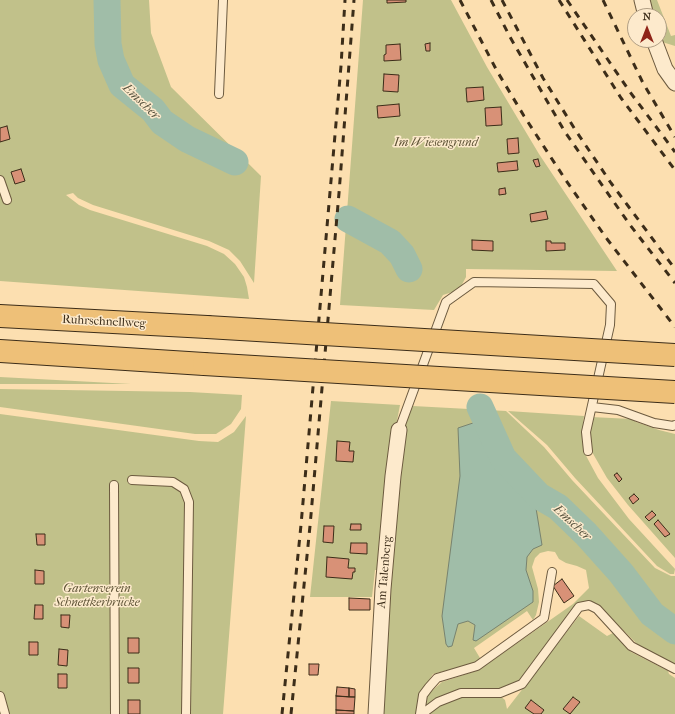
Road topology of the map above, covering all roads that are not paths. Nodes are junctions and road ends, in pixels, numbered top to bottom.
1 (223, 0) edge
2 (657, 48) edge
3 (675, 83) edge
4 (219, 94) dead end
5 (0, 180) edge
6 (7, 200) dead end
7 (0, 316) edge
8 (0, 351) edge
9 (675, 355) edge
10 (675, 392) edge
11 (592, 407) junction
12 (675, 426) edge
13 (399, 430) joint
14 (588, 451) dead end
15 (132, 480) dead end
16 (114, 485) dead end
17 (552, 572) dead end
18 (675, 669) edge
19 (0, 696) edge
20 (5, 714) edge
21 (115, 714) edge
22 (186, 714) edge
23 (376, 714) edge
24 (421, 714) edge

1 - 4 lane
2 - 3 street
5 - 6 lane
7 - 9 highway, Ruhrschnellweg, bridge
8 - 10 highway, bridge
11 - 12 lane
11 - 13 lane
11 - 14 lane
13 - 23 street, Am Talenberg
15 - 22 lane
16 - 21 lane
17 - 24 lane
18 - 24 lane
19 - 20 lane

